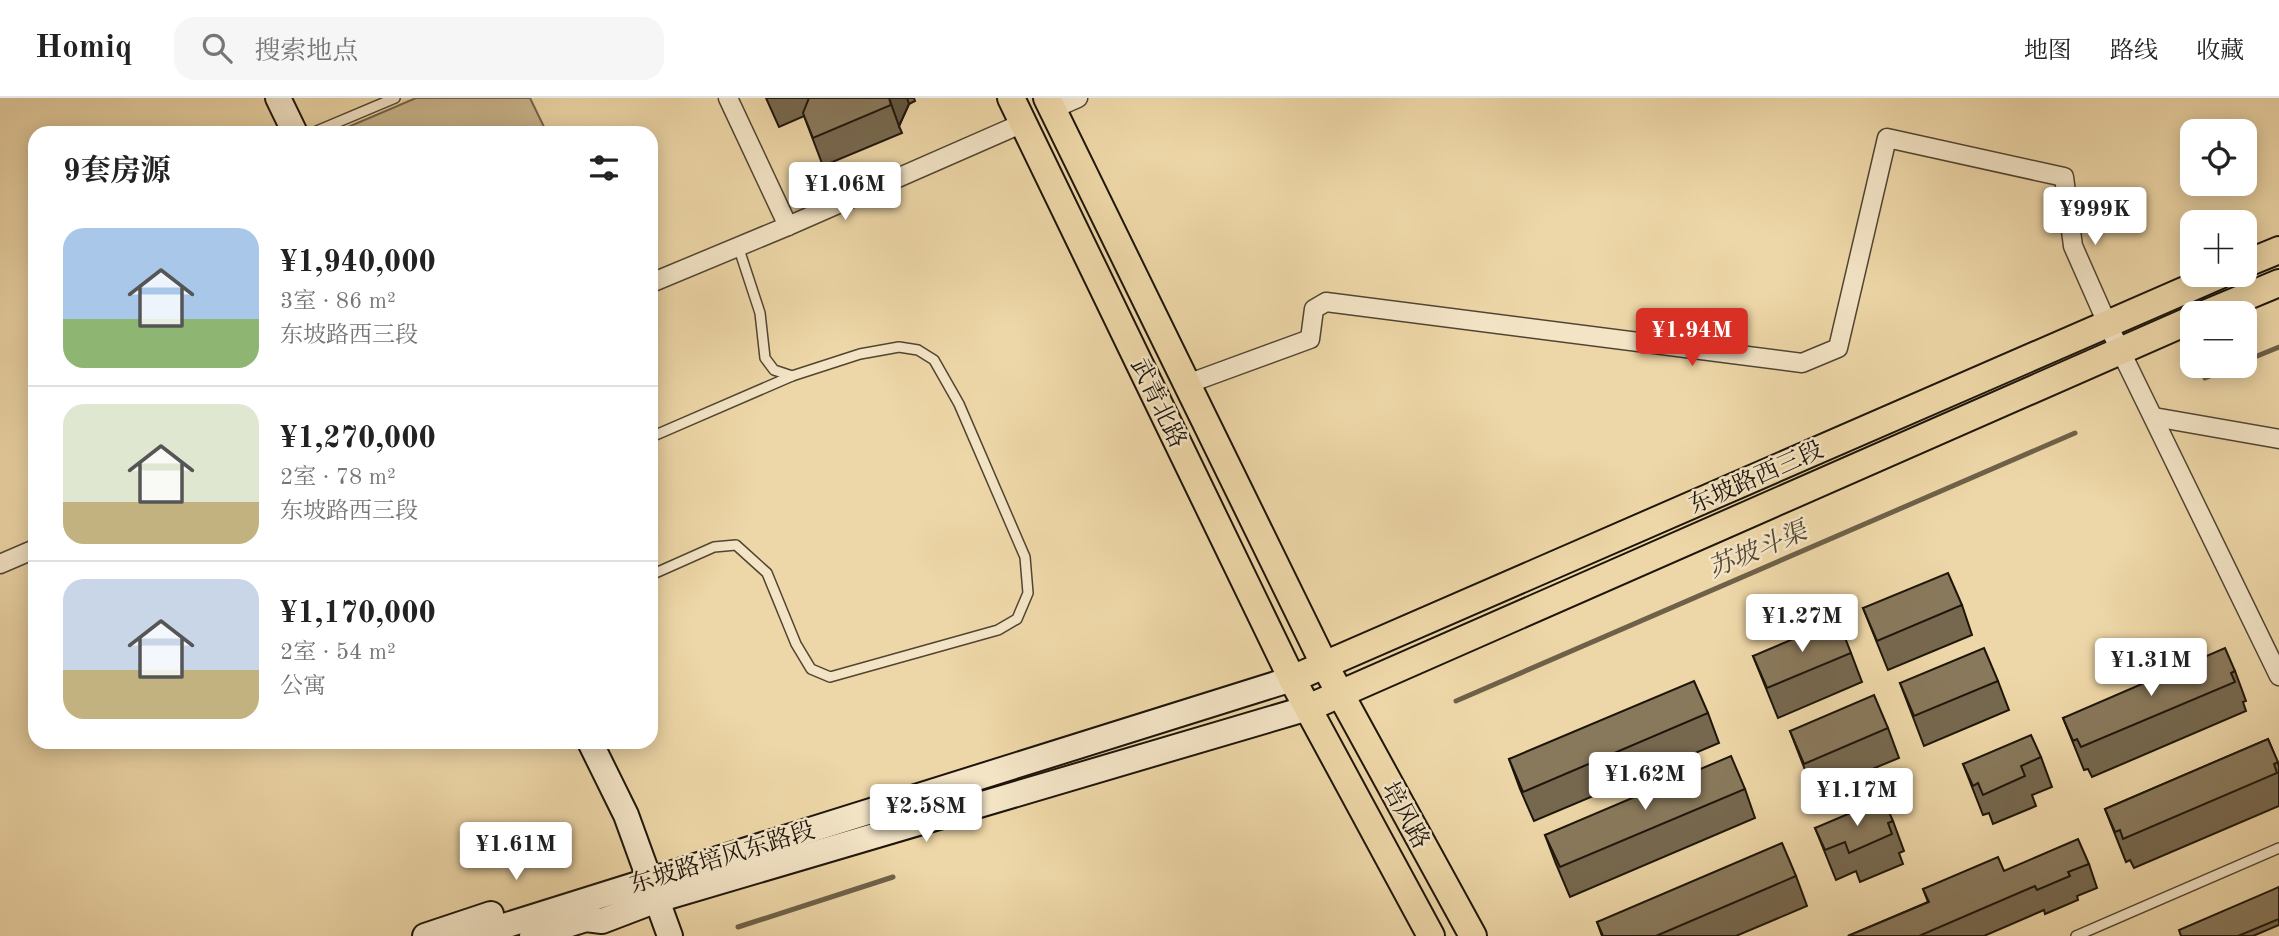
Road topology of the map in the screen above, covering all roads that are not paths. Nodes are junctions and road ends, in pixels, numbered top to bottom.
1 (278, 98) edge
2 (394, 98) edge
3 (727, 98) edge
4 (1011, 98) edge
5 (1078, 98) edge
6 (1050, 104) edge
7 (1023, 123) junction
8 (292, 126) edge
9 (328, 126) edge
10 (788, 226) junction
11 (738, 246) junction
12 (2279, 250) edge
13 (2257, 259) edge
14 (658, 280) edge
15 (2279, 283) edge
16 (2192, 287) edge
17 (2236, 301) edge
18 (2107, 323) junction
19 (2180, 324) edge
20 (2121, 349) junction
21 (792, 376) junction
22 (1187, 384) junction
23 (2154, 417) junction
24 (658, 434) edge
25 (2279, 439) edge
26 (28, 551) edge
27 (0, 564) edge
28 (658, 572) edge
29 (1325, 666) junction
30 (2279, 676) edge
31 (1293, 679) junction
32 (1339, 694) junction
33 (1308, 708) junction
34 (593, 749) edge
35 (2279, 848) edge
36 (617, 890) junction
37 (654, 890) junction
38 (599, 929) edge
39 (425, 936) edge
40 (472, 936) edge
41 (532, 936) edge
42 (670, 936) edge
43 (1431, 936) edge
44 (1473, 936) edge
45 (2076, 936) edge

1 - 8 main road
2 - 9 lane
3 - 10 street
4 - 7 main road, 武青北路
5 - 6 street
6 - 22 main road, 武青北路
7 - 10 street
7 - 31 main road, 武青北路
10 - 11 street
11 - 14 street
11 - 21 lane
12 - 13 main road
15 - 17 main road
16 - 18 main road, 东坡路西三段
18 - 20 street
18 - 22 street
18 - 29 main road, 东坡路西三段
19 - 20 main road, 东坡路西三段
20 - 23 street
20 - 32 main road, 东坡路西三段
21 - 24 lane
21 - 28 lane
22 - 29 main road, 武青北路
23 - 25 street
23 - 30 street
26 - 27 street
29 - 31 main road, 东坡路西三段
29 - 32 main road, 武青北路
31 - 33 main road, 武青北路
31 - 37 main road, 东坡路培风东路段
32 - 33 main road, 东坡路西三段
32 - 44 main road, 培风路
33 - 37 main road, 东坡路培风东路段
33 - 43 main road, 培风路
34 - 37 main road
35 - 45 lane
36 - 37 main road, 东坡路培风东路段
36 - 39 main road
36 - 40 main road, 东坡路培风东路段
37 - 38 main road, 东坡路培风东路段
37 - 42 main road
38 - 41 main road, 东坡路培风东路段

